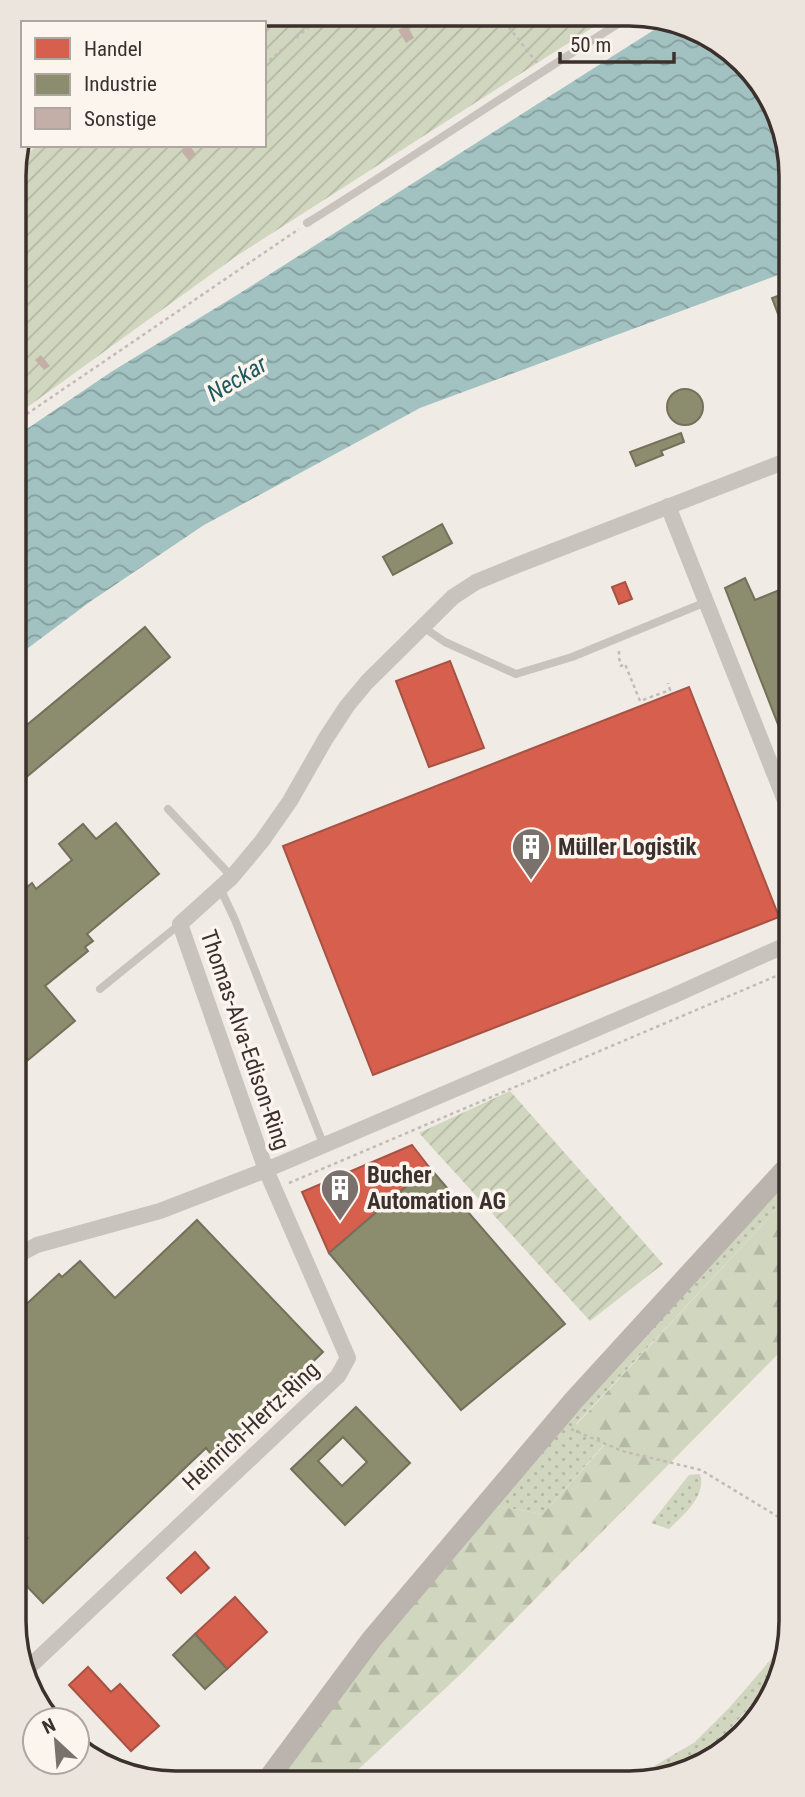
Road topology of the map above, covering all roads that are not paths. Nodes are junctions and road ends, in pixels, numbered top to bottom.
1 (615, 26) edge
2 (307, 223) road end
3 (779, 464) edge
4 (668, 506) junction
5 (707, 601) junction
6 (423, 627) junction
7 (779, 784) edge
8 (168, 809) dead end
9 (226, 883) junction
10 (180, 924) junction
11 (778, 948) edge
12 (100, 989) dead end
13 (324, 1146) junction
14 (266, 1170) junction
15 (778, 1177) edge
16 (26, 1251) edge
17 (33, 1664) edge
18 (274, 1771) edge

1 - 2 lane
3 - 4 street, Thomas-Alva-Edison-Ring
4 - 5 street
4 - 6 street, Thomas-Alva-Edison-Ring
5 - 6 lane
5 - 7 street
6 - 9 street, Thomas-Alva-Edison-Ring
8 - 9 lane
9 - 10 street, Thomas-Alva-Edison-Ring
9 - 13 lane
10 - 12 lane
10 - 14 street, Thomas-Alva-Edison-Ring
11 - 13 street, Thomas-Alva-Edison-Ring
13 - 14 street, Thomas-Alva-Edison-Ring
14 - 16 street
14 - 17 street, Heinrich-Hertz-Ring
15 - 18 main road

